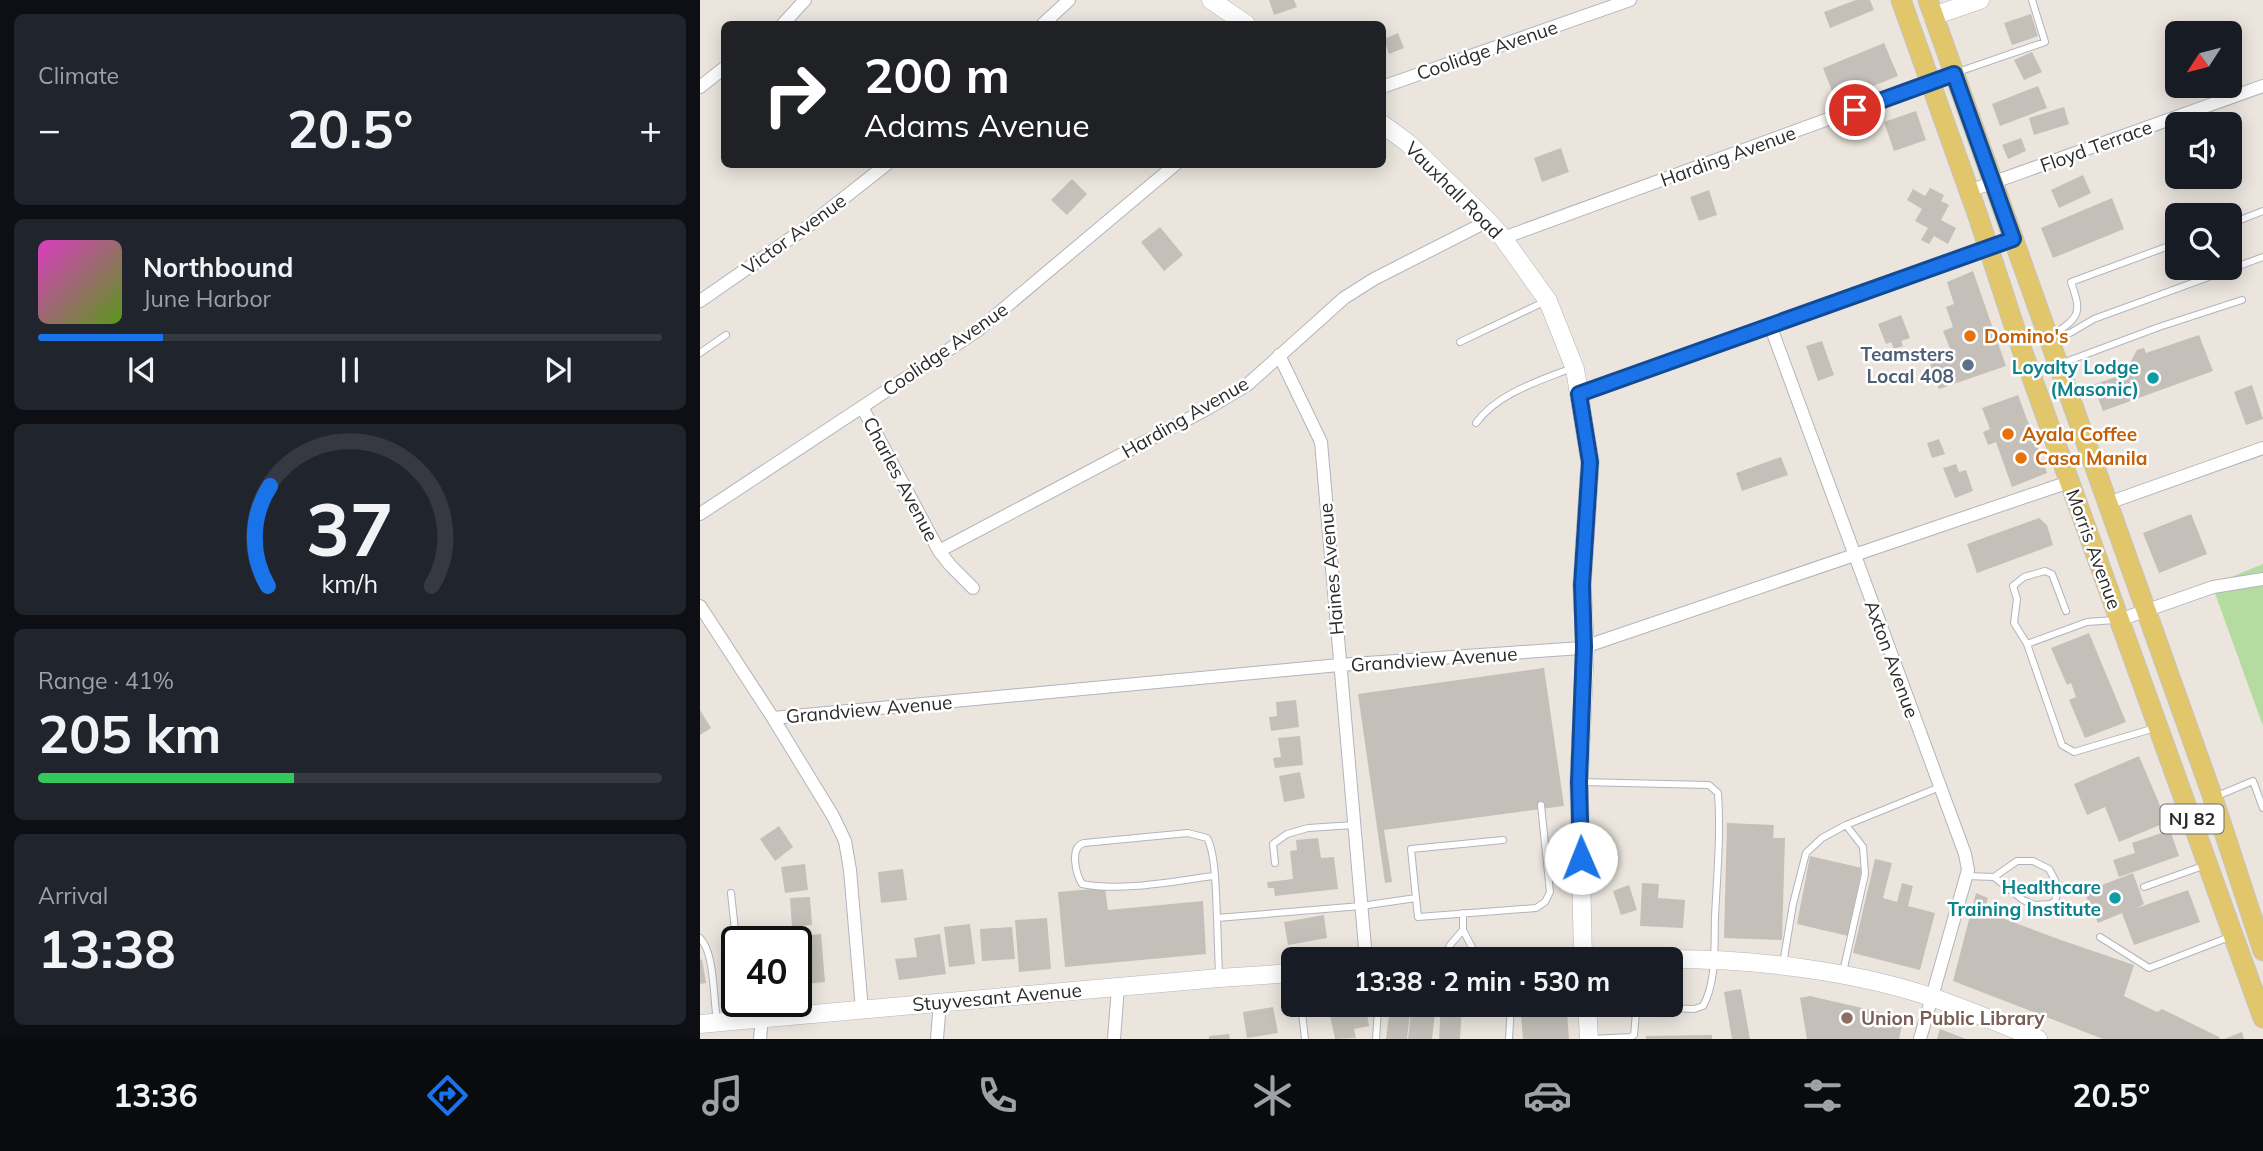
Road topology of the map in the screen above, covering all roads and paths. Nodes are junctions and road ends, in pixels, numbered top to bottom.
1 (805, 0) edge
2 (1069, 0) edge
3 (1211, 0) edge
4 (1630, 0) edge
5 (1901, 0) edge
6 (1980, 0) edge
7 (2032, 0) edge
8 (1930, 8) edge
9 (786, 21) edge
10 (1047, 21) edge
11 (1242, 21) edge
12 (721, 70) edge
13 (1954, 74) junction
14 (1931, 83) junction
15 (1386, 86) edge
16 (2263, 86) edge
17 (700, 87) edge
18 (1386, 127) edge
19 (882, 168) edge
20 (1171, 168) edge
21 (1993, 183) junction
22 (1969, 191) junction
23 (2263, 211) edge
24 (2242, 219) edge
25 (1488, 220) junction
26 (1503, 238) junction
27 (2013, 239) junction
28 (2165, 247) edge
29 (1989, 248) junction
30 (2263, 257) edge
31 (2242, 300) dead end
32 (700, 301) edge
33 (1548, 301) junction
34 (1770, 324) junction
35 (726, 335) dead end
36 (2049, 338) junction
37 (1460, 342) dead end
38 (700, 353) edge
39 (1279, 355) junction
40 (2058, 365) junction
41 (1574, 367) junction
42 (1579, 394) junction
43 (862, 407) junction
44 (1476, 423) dead end
45 (2263, 448) edge
46 (2069, 482) junction
47 (2108, 503) junction
48 (700, 514) edge
49 (939, 551) junction
50 (1854, 557) junction
51 (2263, 579) edge
52 (974, 588) dead end
53 (700, 606) edge
54 (2146, 610) junction
55 (2066, 611) dead end
56 (2119, 620) junction
57 (2027, 644) junction
58 (1584, 647) junction
59 (1339, 665) junction
60 (773, 718) junction
61 (2157, 727) junction
62 (1579, 782) junction
63 (1940, 787) junction
64 (2213, 798) junction
65 (1541, 804) dead end
66 (2263, 808) edge
67 (1354, 825) junction
68 (1846, 825) junction
69 (1503, 840) dead end
70 (1275, 863) dead end
71 (2208, 864) junction
72 (1214, 876) junction
73 (1966, 876) junction
74 (1994, 877) junction
75 (2144, 887) dead end
76 (731, 893) dead end
77 (1416, 898) junction
78 (1361, 906) junction
79 (1463, 913) junction
80 (1217, 918) junction
81 (735, 926) edge
82 (1463, 930) junction
83 (2234, 935) junction
84 (2100, 937) dead end
85 (700, 938) edge
86 (1365, 947) edge
87 (1450, 947) edge
88 (1472, 947) edge
89 (1583, 947) edge
90 (2263, 951) edge
91 (1683, 959) edge
92 (1713, 960) junction
93 (1783, 966) junction
94 (1281, 974) edge
95 (1842, 976) junction
96 (1219, 978) junction
97 (1118, 987) junction
98 (1933, 998) junction
99 (940, 1002) junction
100 (862, 1010) junction
101 (1302, 1017) edge
102 (1377, 1017) edge
103 (1510, 1017) edge
104 (1588, 1017) edge
105 (2263, 1018) edge
106 (753, 1019) junction
107 (708, 1023) edge
108 (760, 1039) edge
109 (937, 1039) edge
110 (1114, 1039) edge
111 (1305, 1039) edge
112 (1376, 1039) edge
113 (1509, 1039) edge
114 (1589, 1039) edge
115 (1920, 1039) edge
116 (2038, 1039) edge

1 - 9 street
2 - 10 street
3 - 11 street
4 - 15 street, Coolidge Avenue
5 - 14 main road, Morris Avenue / NJ 82
6 - 8 street
7 - 13 lane
8 - 13 main road, Morris Avenue / NJ 82
12 - 17 street
13 - 14 street, Harding Avenue
13 - 21 main road, Morris Avenue / NJ 82
14 - 22 main road, Morris Avenue / NJ 82
14 - 26 street, Harding Avenue
16 - 21 street, Floyd Terrace
18 - 25 street, Vauxhall Road
19 - 32 street, Victor Avenue
20 - 43 street, Coolidge Avenue
21 - 22 street, Floyd Terrace
21 - 27 main road, Morris Avenue / NJ 82
22 - 29 main road, Morris Avenue / NJ 82
23 - 24 lane
25 - 26 street, Vauxhall Road
25 - 39 street, Harding Avenue
26 - 33 street, Vauxhall Road
27 - 29 street
27 - 36 main road, Morris Avenue / NJ 82
28 - 36 lane
29 - 34 street
29 - 46 main road, Morris Avenue / NJ 82
30 - 36 lane
31 - 40 lane
33 - 37 lane
33 - 41 street, Vauxhall Road
34 - 42 street
34 - 50 street, Axton Avenue
35 - 38 lane
36 - 40 main road, Morris Avenue / NJ 82
39 - 49 street, Harding Avenue
39 - 59 street, Haines Avenue
40 - 47 main road, Morris Avenue / NJ 82
41 - 42 street, Vauxhall Road
41 - 44 lane
42 - 58 street, Vauxhall Road
43 - 48 street, Coolidge Avenue
43 - 49 street, Charles Avenue
45 - 47 street
46 - 50 street, Grandview Avenue
46 - 56 main road, Morris Avenue / NJ 82
47 - 54 main road, Morris Avenue / NJ 82
49 - 52 street, Charles Avenue
50 - 58 street, Grandview Avenue
50 - 63 street, Axton Avenue
51 - 54 street
53 - 60 street
54 - 56 street
54 - 64 main road, Morris Avenue / NJ 82
55 - 57 lane
56 - 57 lane
56 - 61 main road, Morris Avenue / NJ 82
57 - 61 lane
58 - 59 street, Grandview Avenue
58 - 62 street, Vauxhall Road
59 - 60 street, Grandview Avenue
59 - 67 street, Haines Avenue
60 - 100 street
61 - 71 main road, Morris Avenue / NJ 82
62 - 89 street, Vauxhall Road
62 - 92 lane
63 - 68 lane
63 - 73 street, Axton Avenue
64 - 66 lane
64 - 90 main road, Morris Avenue / NJ 82
65 - 79 lane
67 - 70 lane
67 - 78 street, Haines Avenue
68 - 93 lane
68 - 95 lane
69 - 77 lane
71 - 75 lane
71 - 83 main road, Morris Avenue / NJ 82
72 - 72 lane
72 - 80 lane
73 - 74 lane
73 - 98 street, Axton Avenue
74 - 74 lane
76 - 81 lane
77 - 78 lane
77 - 79 lane
78 - 80 lane
78 - 86 street, Haines Avenue
79 - 82 lane
80 - 96 lane
82 - 87 lane
82 - 88 lane
83 - 84 lane
83 - 105 main road, Morris Avenue / NJ 82
85 - 107 lane
91 - 92 street
92 - 93 street
92 - 114 lane
93 - 95 street
94 - 96 street, Stuyvesant Avenue
95 - 98 street
96 - 97 street, Stuyvesant Avenue
97 - 99 street, Stuyvesant Avenue
97 - 110 street
98 - 115 street, Axton Avenue
98 - 116 street
99 - 100 street, Stuyvesant Avenue
99 - 109 street
100 - 106 street, Stuyvesant Avenue
101 - 111 lane
102 - 112 lane
103 - 113 lane
104 - 114 street
106 - 107 street, Stuyvesant Avenue
106 - 108 street

